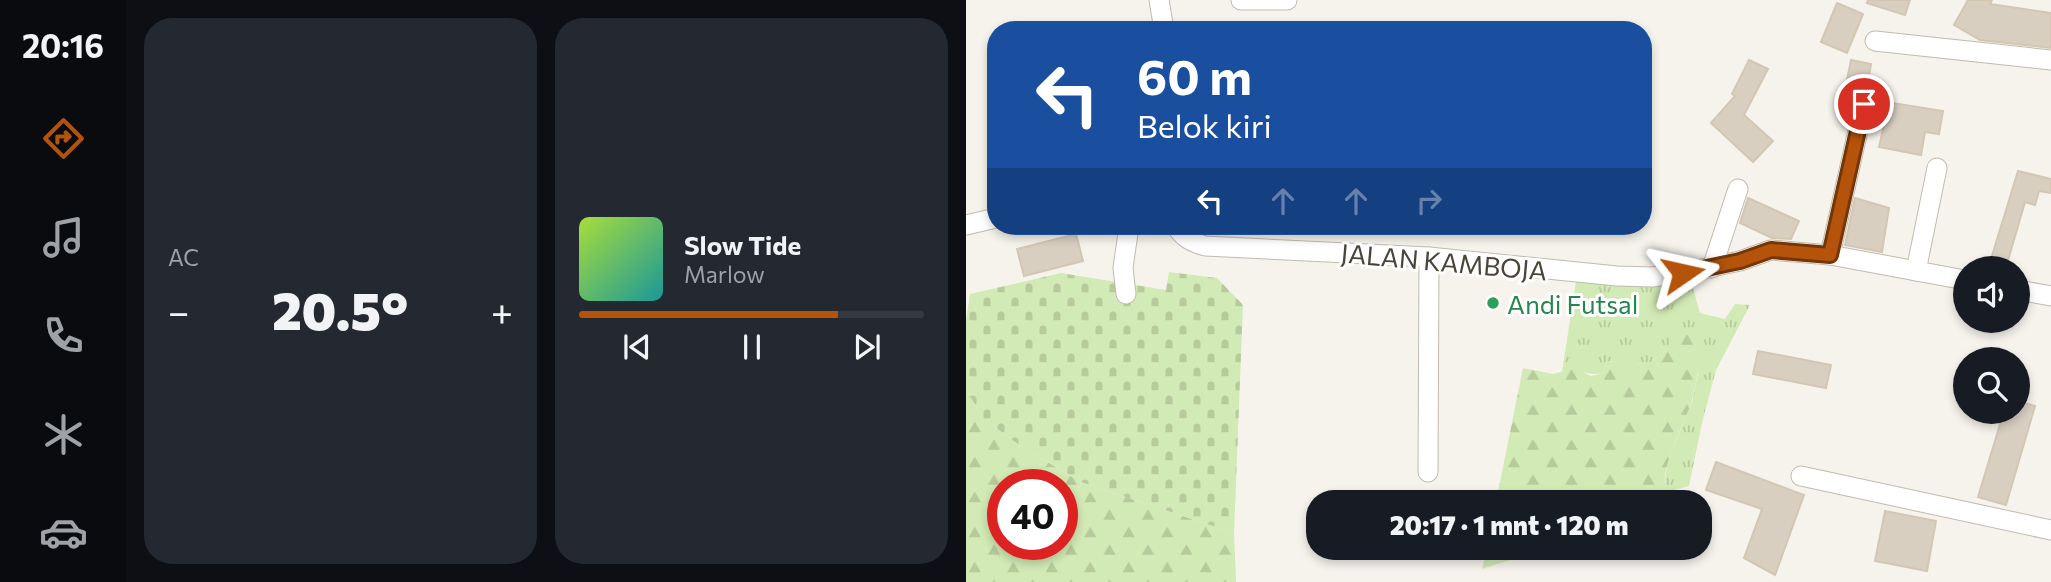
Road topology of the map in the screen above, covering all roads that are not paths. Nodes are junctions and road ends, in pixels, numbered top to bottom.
1 (1160, 0) edge
2 (1241, 0) edge
3 (1287, 0) edge
4 (1163, 21) edge
5 (1875, 41) dead end
6 (2051, 60) edge
7 (1864, 104) dead end
8 (1937, 168) dead end
9 (1738, 189) dead end
10 (987, 220) edge
11 (966, 225) edge
12 (1128, 235) edge
13 (1182, 235) edge
14 (1830, 255) junction
15 (1429, 257) junction
16 (1712, 268) junction
17 (1916, 271) junction
18 (1953, 278) edge
19 (2030, 292) edge
20 (1126, 294) dead end
21 (2051, 296) edge
22 (1428, 472) dead end
23 (1801, 476) dead end
24 (2051, 530) edge

1 - 4 street
2 - 3 street
5 - 6 street
7 - 14 street
8 - 17 street
9 - 16 street
10 - 11 street
12 - 20 street
13 - 15 street, JALAN KAMBOJA
14 - 16 street, JALAN KAMBOJA
14 - 17 street, JALAN KAMBOJA
15 - 16 street, JALAN KAMBOJA
15 - 22 street
17 - 18 street, JALAN KAMBOJA
19 - 21 street
23 - 24 street

